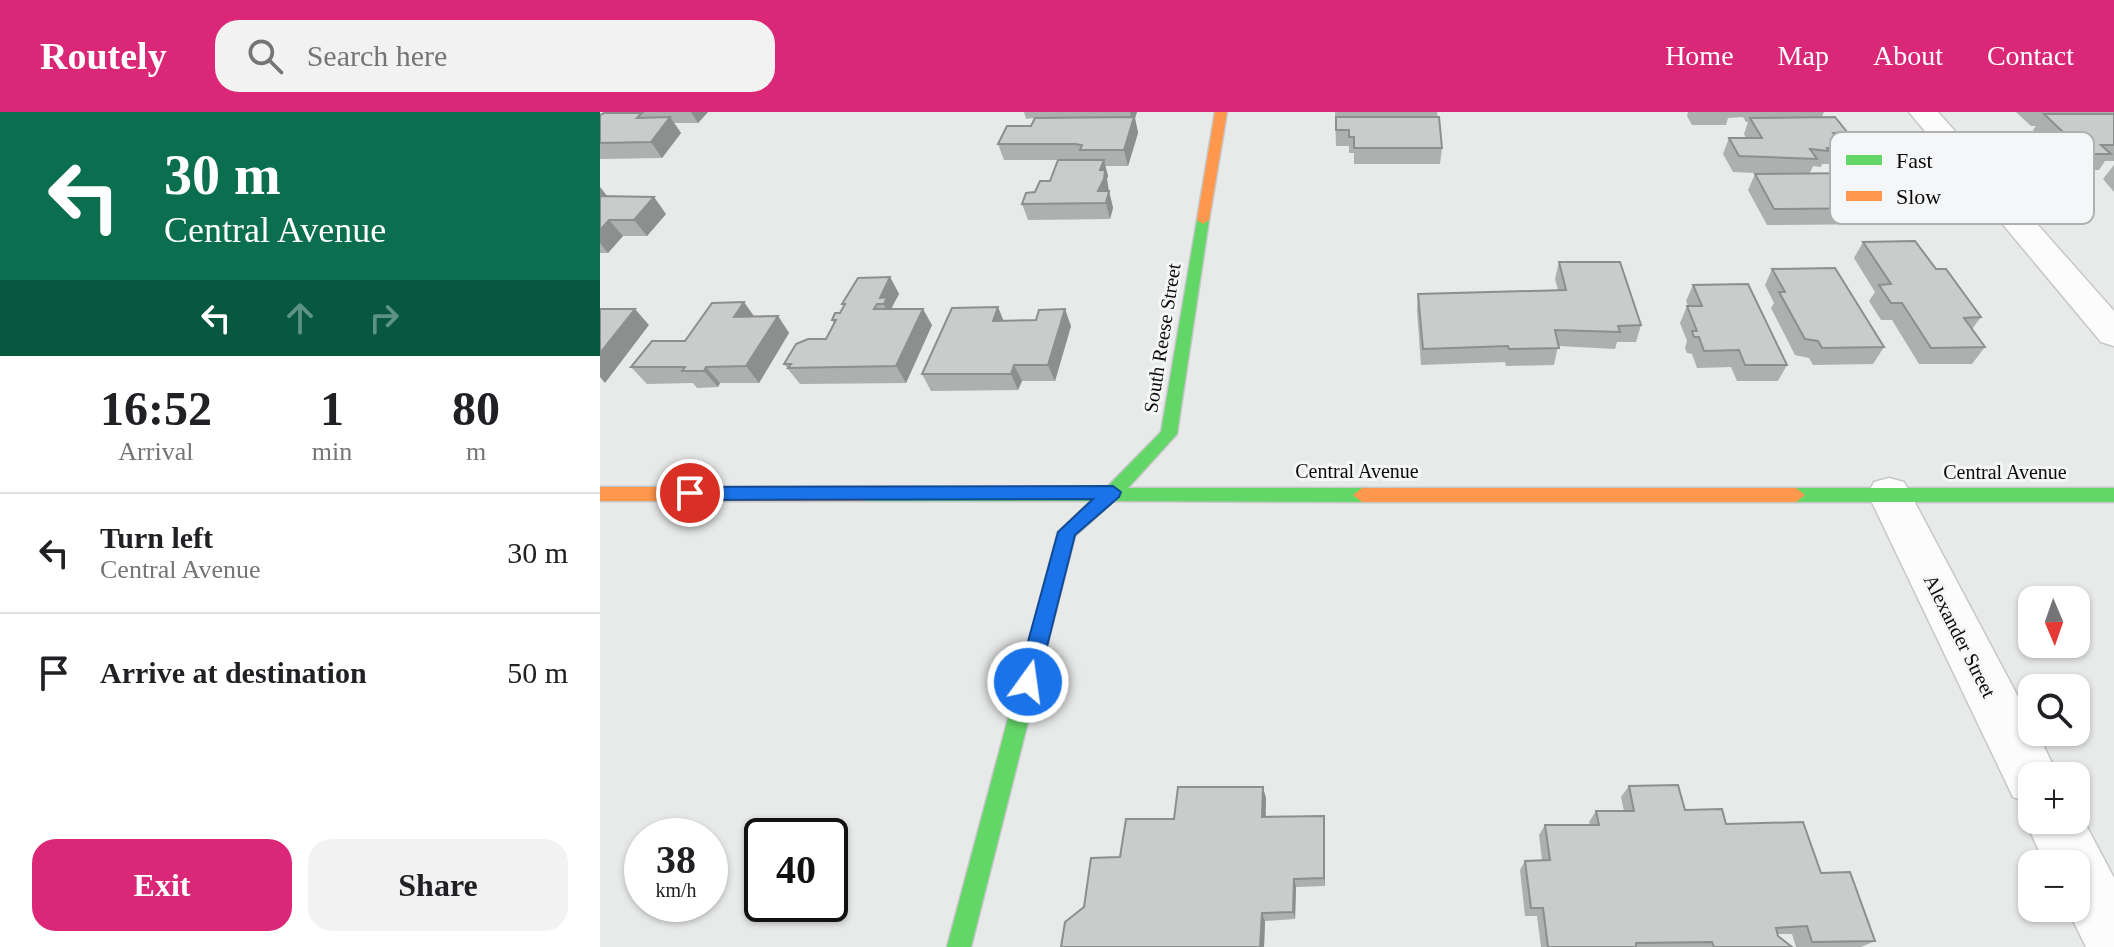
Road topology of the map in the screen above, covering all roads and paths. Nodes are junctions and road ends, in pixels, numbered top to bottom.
1 (1221, 112) edge
2 (1923, 112) edge
3 (1940, 132) edge
4 (2019, 224) edge
5 (2114, 334) edge
6 (1113, 492) junction
7 (600, 494) edge
8 (1889, 494) junction
9 (2114, 495) edge
10 (2024, 762) edge
11 (2090, 892) edge
12 (2114, 940) edge
13 (959, 947) edge

1 - 6 main road, South Reese Street
2 - 3 street
4 - 5 street
6 - 7 main road, Central Avenue
6 - 8 main road, Central Avenue
6 - 13 main road, South Reese Street
8 - 9 main road, Central Avenue
8 - 10 street, Alexander Street
11 - 12 street

